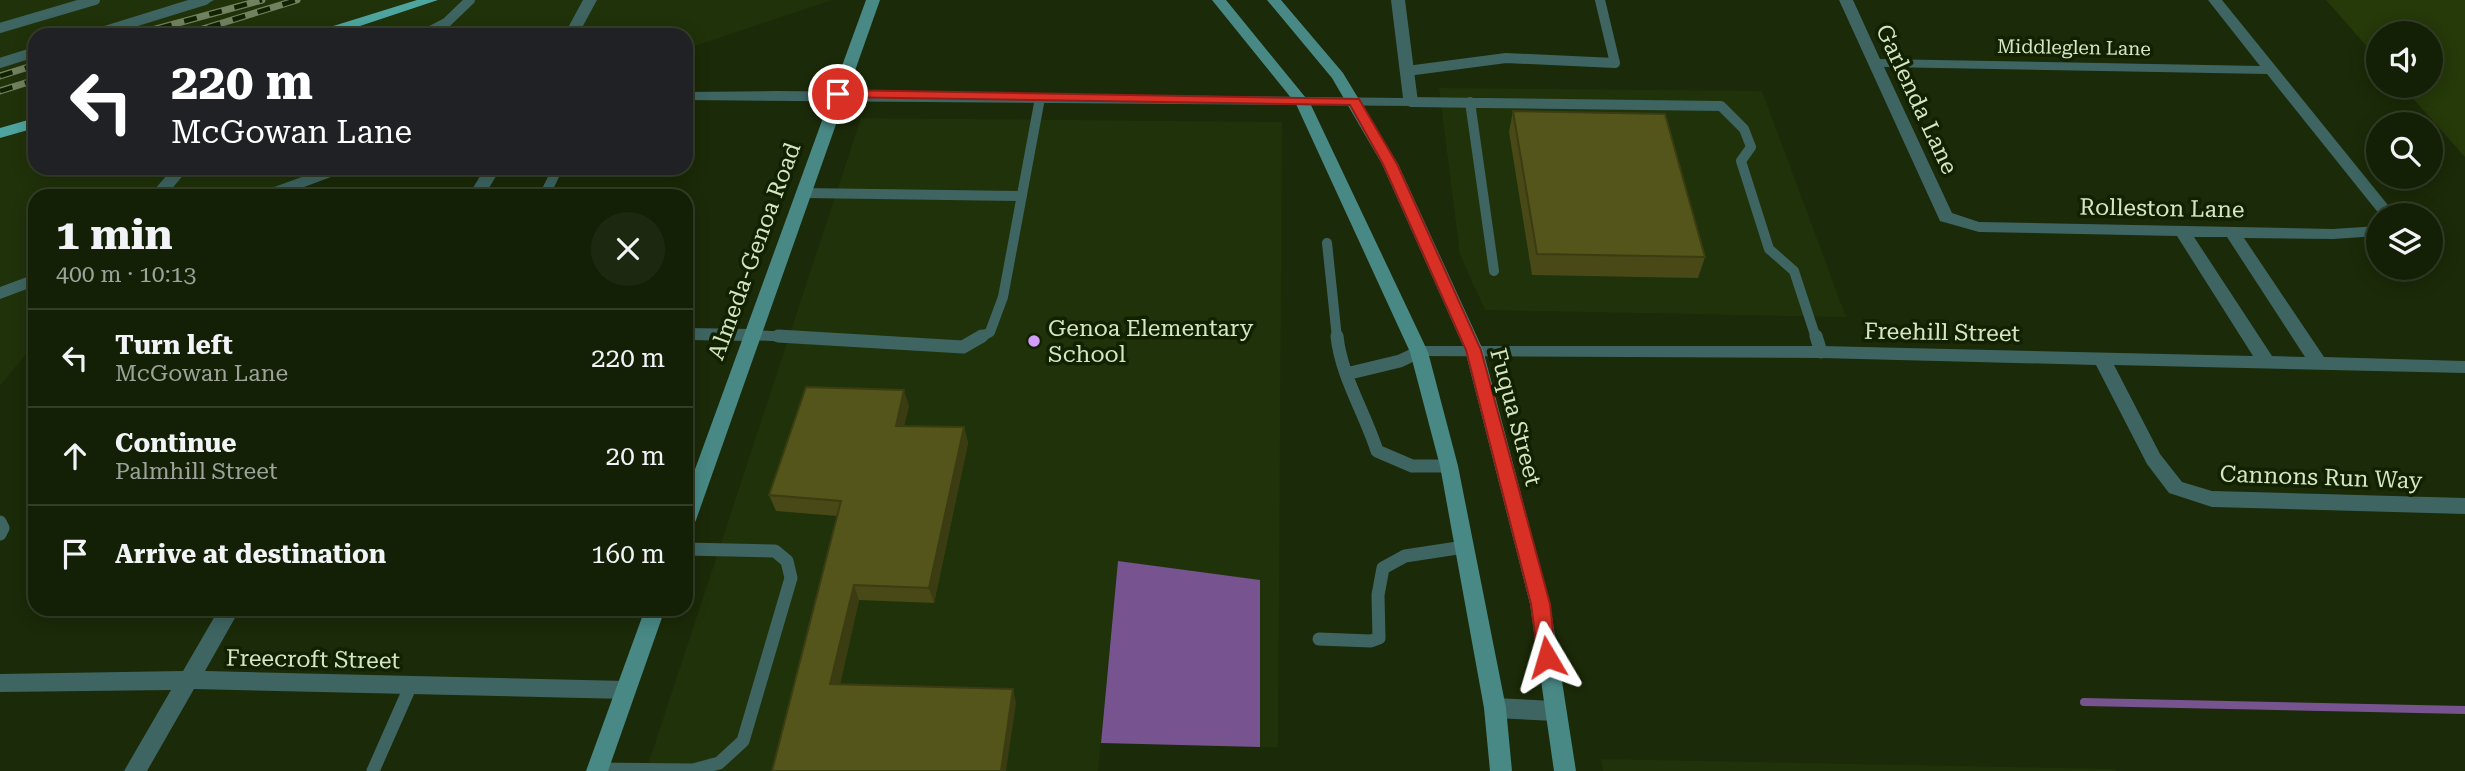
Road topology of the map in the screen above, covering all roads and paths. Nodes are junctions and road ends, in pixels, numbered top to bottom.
1 (96, 0) edge
2 (206, 0) edge
3 (430, 0) edge
4 (470, 0) edge
5 (590, 0) edge
6 (873, 0) edge
7 (1219, 0) edge
8 (1275, 0) edge
9 (1398, 0) edge
10 (1600, 0) edge
11 (1846, 0) edge
12 (2215, 0) edge
13 (0, 28) edge
14 (115, 28) edge
15 (340, 28) edge
16 (437, 28) edge
17 (575, 28) edge
18 (28, 54) edge
19 (0, 63) edge
20 (1875, 63) junction
21 (2272, 70) junction
22 (1407, 71) junction
23 (838, 94) junction
24 (693, 96) edge
25 (1040, 98) junction
26 (1354, 102) junction
27 (1411, 102) junction
28 (1470, 102) junction
29 (1303, 103) junction
30 (28, 125) edge
31 (0, 133) edge
32 (175, 175) edge
33 (323, 175) edge
34 (163, 189) edge
35 (284, 189) edge
36 (803, 193) junction
37 (1022, 196) junction
38 (2378, 203) edge
39 (1946, 217) joint
40 (2182, 231) junction
41 (2232, 232) junction
42 (2366, 232) edge
43 (1327, 243) dead end
44 (1494, 271) dead end
45 (28, 283) edge
46 (0, 293) edge
47 (693, 334) edge
48 (751, 335) junction
49 (1474, 350) junction
50 (1419, 352) junction
51 (1821, 352) junction
52 (2102, 359) junction
53 (2267, 363) junction
54 (2319, 364) junction
55 (2465, 367) edge
56 (1346, 374) junction
57 (1449, 466) junction
58 (693, 500) edge
59 (2465, 506) edge
60 (0, 522) edge
61 (0, 534) edge
62 (1464, 547) junction
63 (693, 549) edge
64 (226, 616) edge
65 (652, 616) edge
66 (1319, 639) dead end
67 (188, 680) junction
68 (0, 683) edge
69 (411, 685) junction
70 (626, 690) junction
71 (1494, 708) junction
72 (1554, 711) junction
73 (598, 770) edge
74 (135, 771) edge
75 (373, 771) edge
76 (1501, 771) edge
77 (1564, 771) edge

1 - 13 lane
2 - 14 lane
3 - 15 main road
4 - 16 lane
5 - 17 street
6 - 23 main road, Almeda-Genoa Road
7 - 29 main road
8 - 26 main road, Fuqua Street
9 - 22 street
10 - 22 lane
11 - 20 street, Garlenda Lane
12 - 21 street
18 - 19 lane
20 - 21 street, Middleglen Lane
20 - 39 street, Garlenda Lane
21 - 38 street
22 - 27 street
23 - 24 street
23 - 25 street
23 - 36 main road, Almeda-Genoa Road
25 - 29 street
25 - 37 lane
26 - 27 street
26 - 29 street
26 - 49 main road, Fuqua Street
27 - 28 lane
28 - 44 lane
28 - 51 lane
29 - 50 main road
30 - 31 main road
32 - 34 street
33 - 35 street
36 - 37 lane
36 - 48 main road, Almeda-Genoa Road
37 - 48 lane
39 - 40 street, Rolleston Lane
40 - 41 street, Rolleston Lane
40 - 53 street
41 - 42 street, Rolleston Lane
41 - 54 street
43 - 56 lane
45 - 46 street
47 - 48 street
48 - 58 main road, Almeda-Genoa Road
49 - 50 street, Freehill Street
49 - 51 street, Freehill Street
49 - 72 main road, Fuqua Street
50 - 56 lane
50 - 57 main road
51 - 52 street, Freehill Street
52 - 53 street, Freehill Street
52 - 59 street, Cannons Run Way
53 - 54 street, Freehill Street
54 - 55 street, Freehill Street
56 - 57 lane
57 - 62 main road
60 - 61 lane
62 - 66 lane
62 - 71 main road
63 - 73 lane
64 - 67 street
65 - 70 main road
67 - 68 street, Freecroft Street
67 - 69 street, Freecroft Street
67 - 74 street
69 - 70 street, Freecroft Street
69 - 75 lane
70 - 73 main road
71 - 72 street
71 - 76 main road
72 - 77 main road, Fuqua Street

